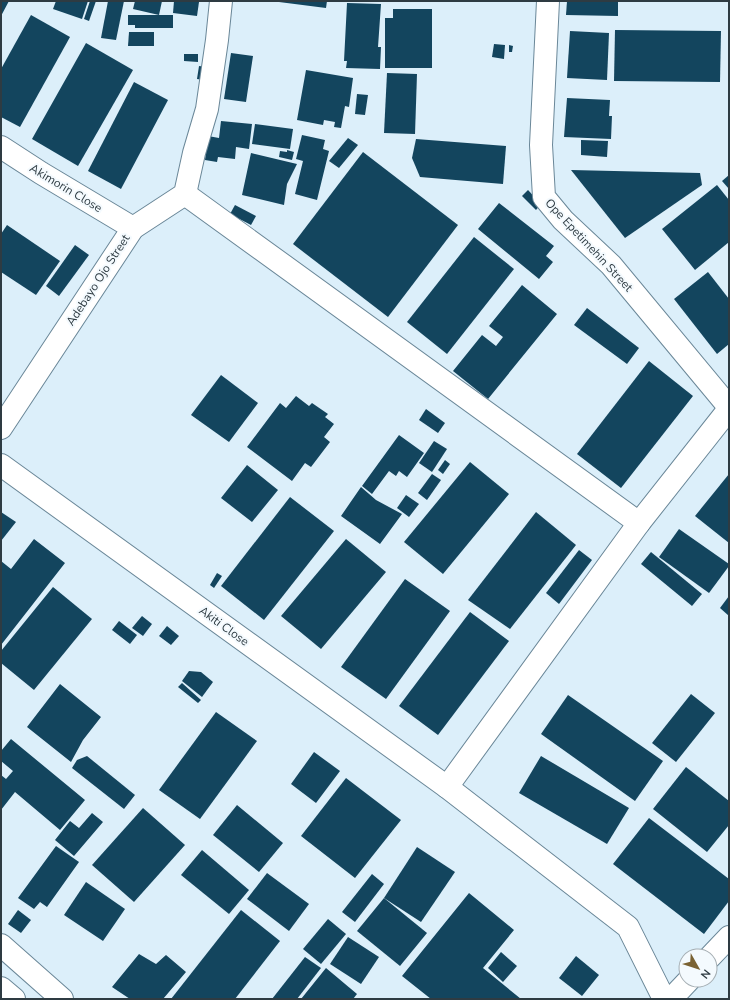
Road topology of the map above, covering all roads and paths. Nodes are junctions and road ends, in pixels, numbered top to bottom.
1 (221, 1) edge
2 (548, 1) edge
3 (1, 147) edge
4 (185, 194) junction
5 (132, 228) junction
6 (729, 408) edge
7 (1, 428) edge
8 (1, 465) edge
9 (639, 524) junction
10 (447, 787) junction
11 (729, 937) edge
12 (1, 945) edge
13 (718, 949) edge
14 (1, 988) edge
15 (681, 988) edge
16 (14, 999) edge
17 (62, 999) edge
18 (664, 999) edge
19 (671, 999) edge

1 - 4 street
2 - 6 street, Ope Epetimehin Street
3 - 5 street, Akimorin Close
4 - 5 street, Adebayo Ojo Street
4 - 9 street
5 - 7 street, Adebayo Ojo Street
6 - 9 street
8 - 10 street, Akiti Close
9 - 10 street
10 - 18 street, Akiti Close
11 - 13 street
12 - 17 street
14 - 16 street
15 - 19 street

